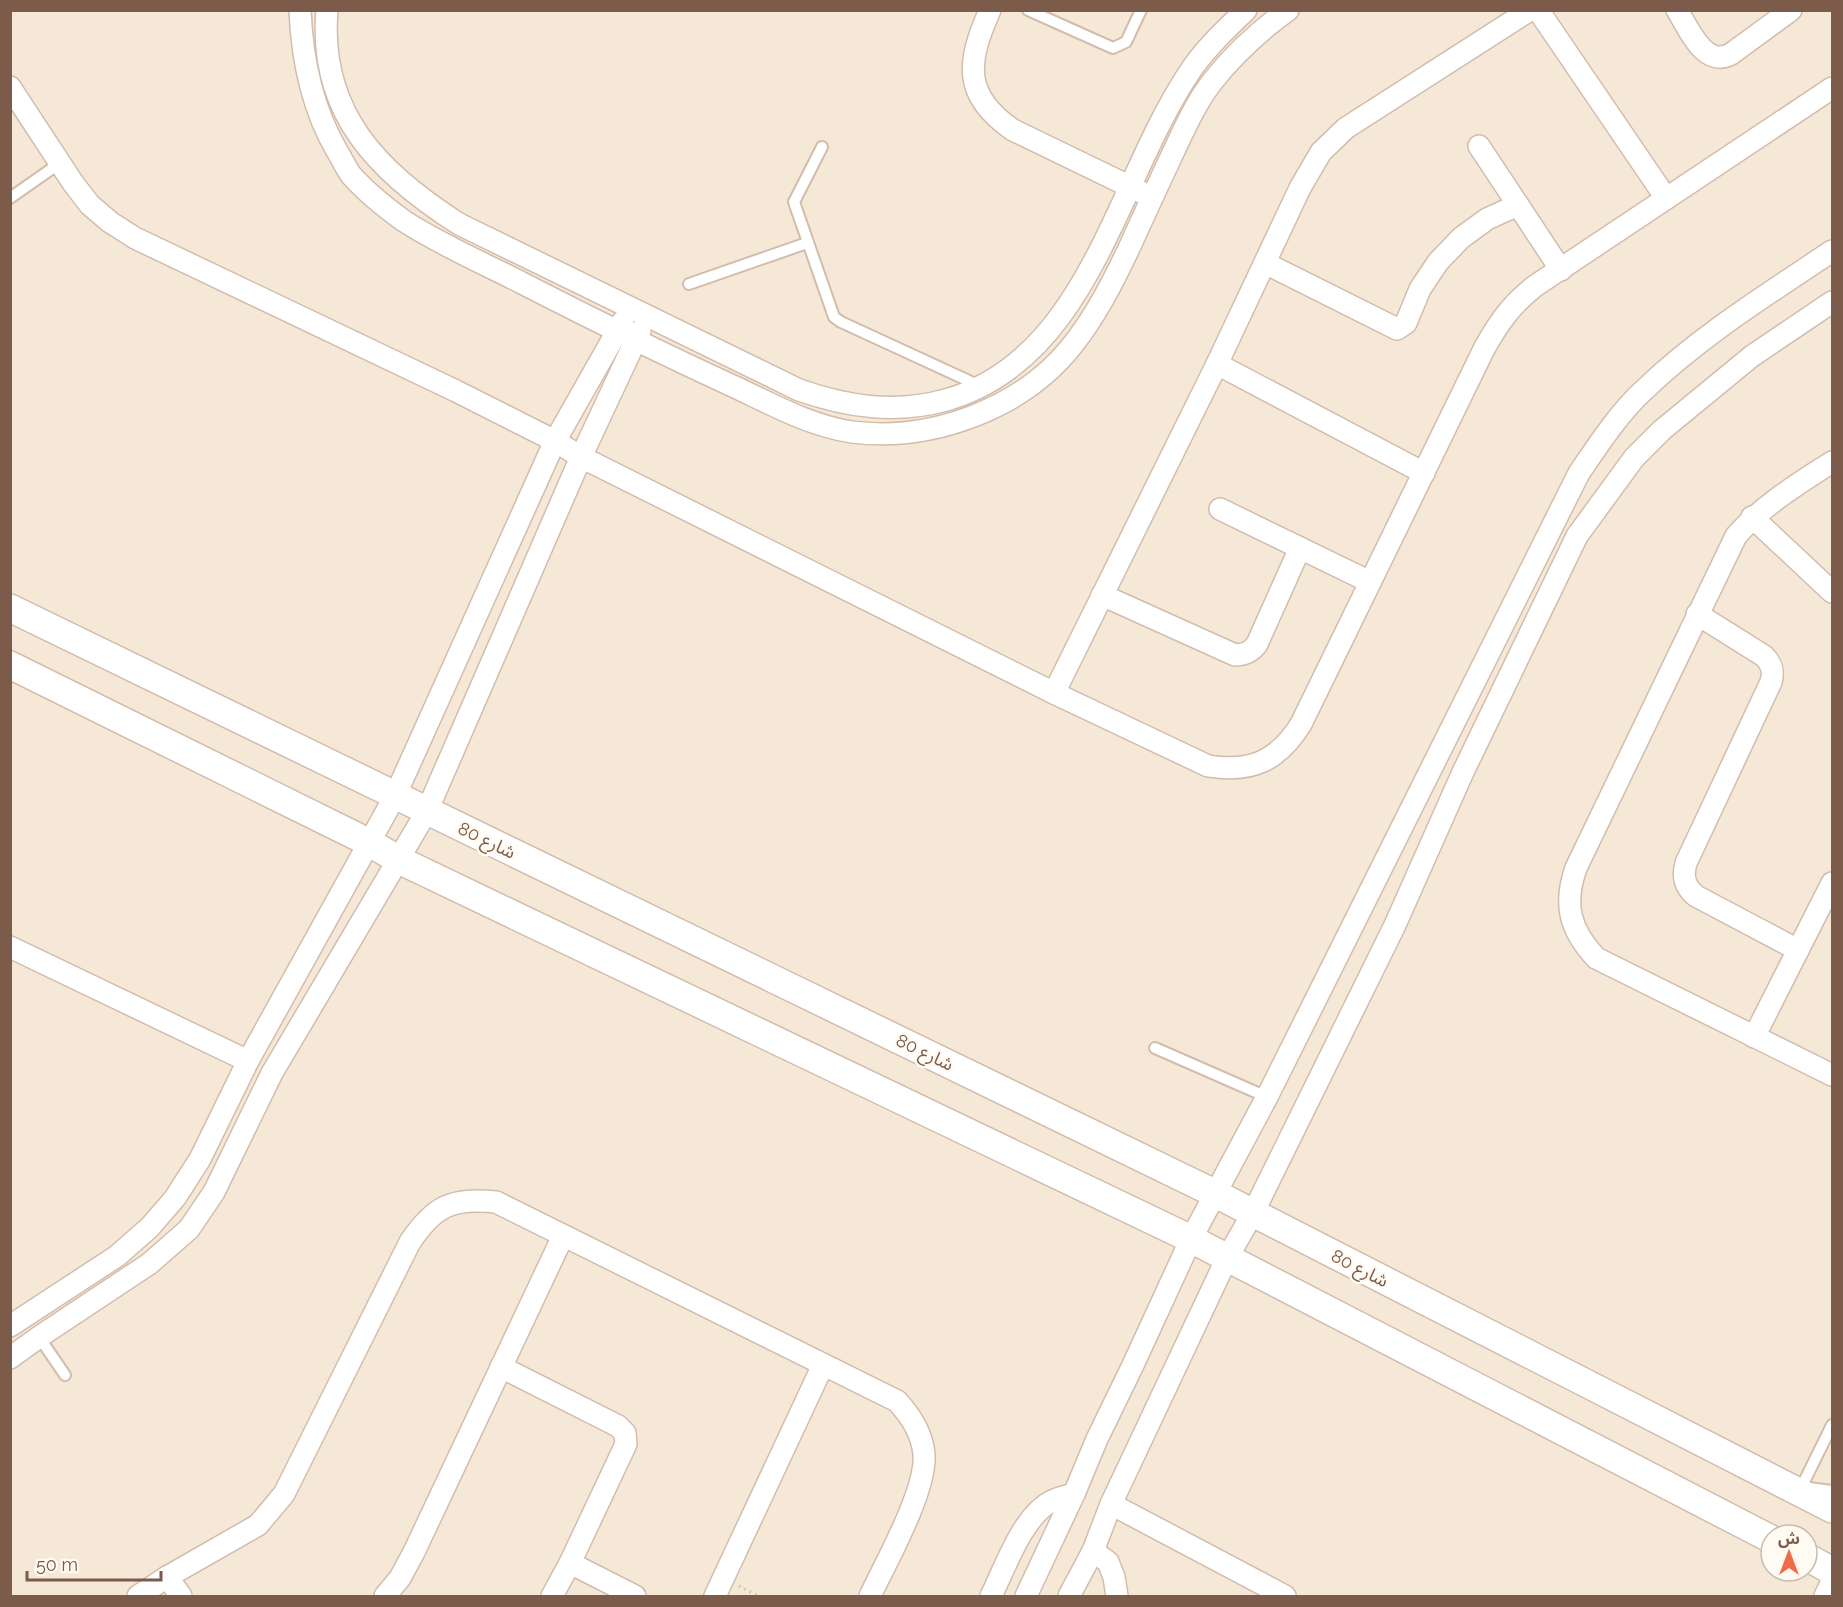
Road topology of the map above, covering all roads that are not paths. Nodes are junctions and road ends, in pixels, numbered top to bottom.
1 (300, 10) edge
2 (327, 10) edge
3 (990, 10) edge
4 (1028, 10) edge
5 (1141, 10) edge
6 (1246, 10) edge
7 (1288, 10) edge
8 (1530, 10) edge
9 (1538, 10) edge
10 (1677, 10) edge
11 (1791, 10) edge
12 (10, 87) edge
13 (1833, 88) edge
14 (1479, 146) dead end
15 (822, 147) dead end
16 (60, 163) junction
17 (1130, 186) junction
18 (10, 198) edge
19 (1152, 198) junction
20 (1666, 198) junction
21 (1518, 205) junction
22 (807, 243) junction
23 (1833, 251) edge
24 (1264, 263) junction
25 (1560, 270) junction
26 (689, 284) dead end
27 (1833, 302) edge
28 (638, 312) junction
29 (626, 337) junction
30 (1217, 364) junction
31 (981, 386) junction
32 (555, 441) junction
33 (581, 457) junction
34 (1833, 462) edge
35 (1424, 472) junction
36 (1220, 509) dead end
37 (1752, 517) junction
38 (1300, 548) junction
39 (1370, 582) junction
40 (1833, 592) edge
41 (1102, 595) junction
42 (10, 608) edge
43 (1697, 614) junction
44 (10, 665) edge
45 (1054, 693) junction
46 (395, 796) junction
47 (427, 811) junction
48 (370, 843) junction
49 (399, 860) junction
50 (1833, 883) edge
51 (10, 947) edge
52 (1798, 950) junction
53 (1754, 1037) junction
54 (1155, 1048) dead end
55 (248, 1061) junction
56 (1833, 1075) edge
57 (1267, 1097) junction
58 (1214, 1193) junction
59 (1253, 1213) junction
60 (563, 1236) junction
61 (1191, 1239) junction
62 (1227, 1258) junction
63 (10, 1326) edge
64 (39, 1337) junction
65 (10, 1358) edge
66 (823, 1365) junction
67 (501, 1367) junction
68 (65, 1375) dead end
69 (1833, 1425) edge
70 (1796, 1488) junction
71 (1833, 1491) edge
72 (1074, 1494) junction
73 (1111, 1504) junction
74 (1833, 1509) edge
75 (1759, 1533) edge
76 (1092, 1551) junction
77 (570, 1563) junction
78 (1819, 1563) edge
79 (1833, 1570) edge
80 (167, 1577) junction
81 (1833, 1581) edge
82 (138, 1596) edge
83 (181, 1596) edge
84 (385, 1596) edge
85 (552, 1596) edge
86 (635, 1596) edge
87 (715, 1596) edge
88 (870, 1596) edge
89 (991, 1596) edge
90 (1026, 1596) edge
91 (1069, 1596) edge
92 (1117, 1596) edge
93 (1285, 1596) edge
94 (1825, 1596) edge

1 - 29 street
2 - 28 street
3 - 17 street
4 - 5 lane
6 - 17 street
7 - 19 street
8 - 24 street
9 - 20 street
10 - 11 street
12 - 16 street
13 - 20 street
14 - 21 street
15 - 22 lane
16 - 18 lane
16 - 32 street
17 - 19 street
17 - 31 street
19 - 29 street
20 - 25 street
21 - 24 street
21 - 25 street
22 - 26 lane
22 - 31 lane
23 - 57 street
24 - 30 street
25 - 35 street
27 - 59 street
28 - 29 street
28 - 31 street
29 - 32 street
29 - 33 street
30 - 35 street
30 - 41 street
32 - 33 street
32 - 46 street
33 - 45 street
33 - 47 street
34 - 37 street
35 - 39 street
36 - 38 street
37 - 40 street
37 - 43 street
38 - 39 street
38 - 41 street
39 - 45 street
41 - 45 street
42 - 46 street, شارع 80
43 - 52 street
43 - 53 street
44 - 48 street
46 - 47 street, شارع 80
46 - 48 street
47 - 49 street
47 - 58 street, شارع 80
48 - 49 street
48 - 55 street
49 - 61 street
49 - 64 street
50 - 52 street
51 - 55 street
52 - 53 street
53 - 56 street
54 - 57 lane
55 - 63 street
57 - 58 street
58 - 59 street, شارع 80
58 - 61 street
59 - 62 street
59 - 70 street, شارع 80
60 - 66 street
60 - 67 street
60 - 80 street
61 - 62 street
61 - 72 street
62 - 73 street
62 - 75 street
64 - 65 street
64 - 68 lane
66 - 87 street
66 - 88 street
67 - 77 street
67 - 84 street
69 - 70 lane
70 - 71 lane
70 - 74 street, شارع 80
72 - 89 street
72 - 90 street
73 - 76 street
73 - 93 street
76 - 91 street
76 - 92 street
77 - 85 street
77 - 86 street
78 - 79 street
80 - 82 street
80 - 83 street
81 - 94 street

